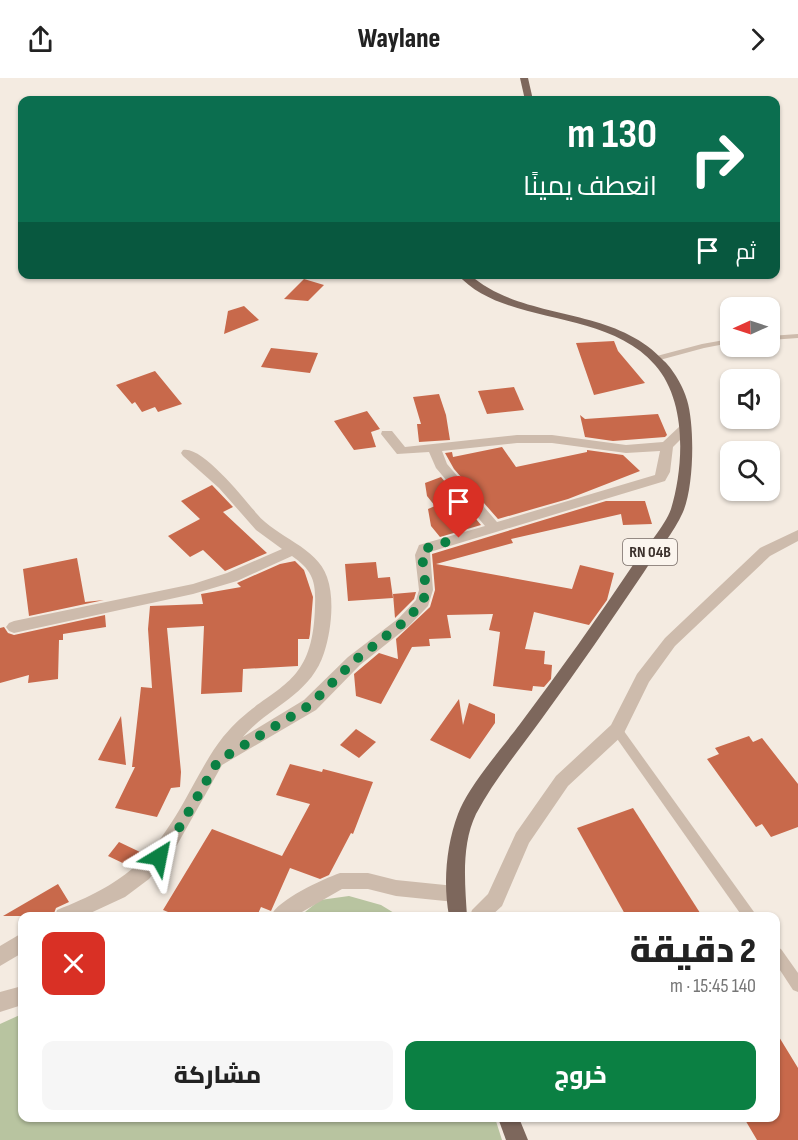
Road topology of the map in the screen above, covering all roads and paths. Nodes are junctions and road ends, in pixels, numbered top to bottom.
1 (525, 78) edge
2 (528, 96) edge
3 (468, 279) edge
4 (798, 336) edge
5 (780, 337) edge
6 (720, 342) edge
7 (656, 359) junction
8 (686, 429) junction
9 (387, 434) dead end
10 (667, 446) junction
11 (434, 448) junction
12 (188, 453) dead end
13 (494, 528) junction
14 (798, 535) edge
15 (292, 550) junction
16 (14, 627) dead end
17 (617, 730) junction
18 (218, 761) junction
19 (455, 894) junction
20 (73, 912) edge
21 (286, 912) edge
22 (457, 912) edge
23 (483, 912) edge
24 (746, 912) edge
25 (18, 945) edge
26 (0, 957) edge
27 (780, 959) edge
28 (798, 984) edge
29 (18, 997) edge
30 (0, 1002) edge
31 (510, 1122) edge
32 (516, 1140) edge

1 - 2 main road
3 - 7 main road, RN 04B
4 - 5 lane
6 - 7 lane
7 - 8 main road, RN 04B
8 - 10 street
8 - 19 main road, RN 04B
9 - 11 street
10 - 11 street
10 - 13 street
11 - 13 street
12 - 15 street
13 - 18 street
14 - 17 street
15 - 16 street
15 - 18 street
17 - 23 street
17 - 24 lane
18 - 20 street
19 - 21 street
19 - 22 main road, RN 04B
25 - 26 street
27 - 28 lane
29 - 30 street
31 - 32 main road

